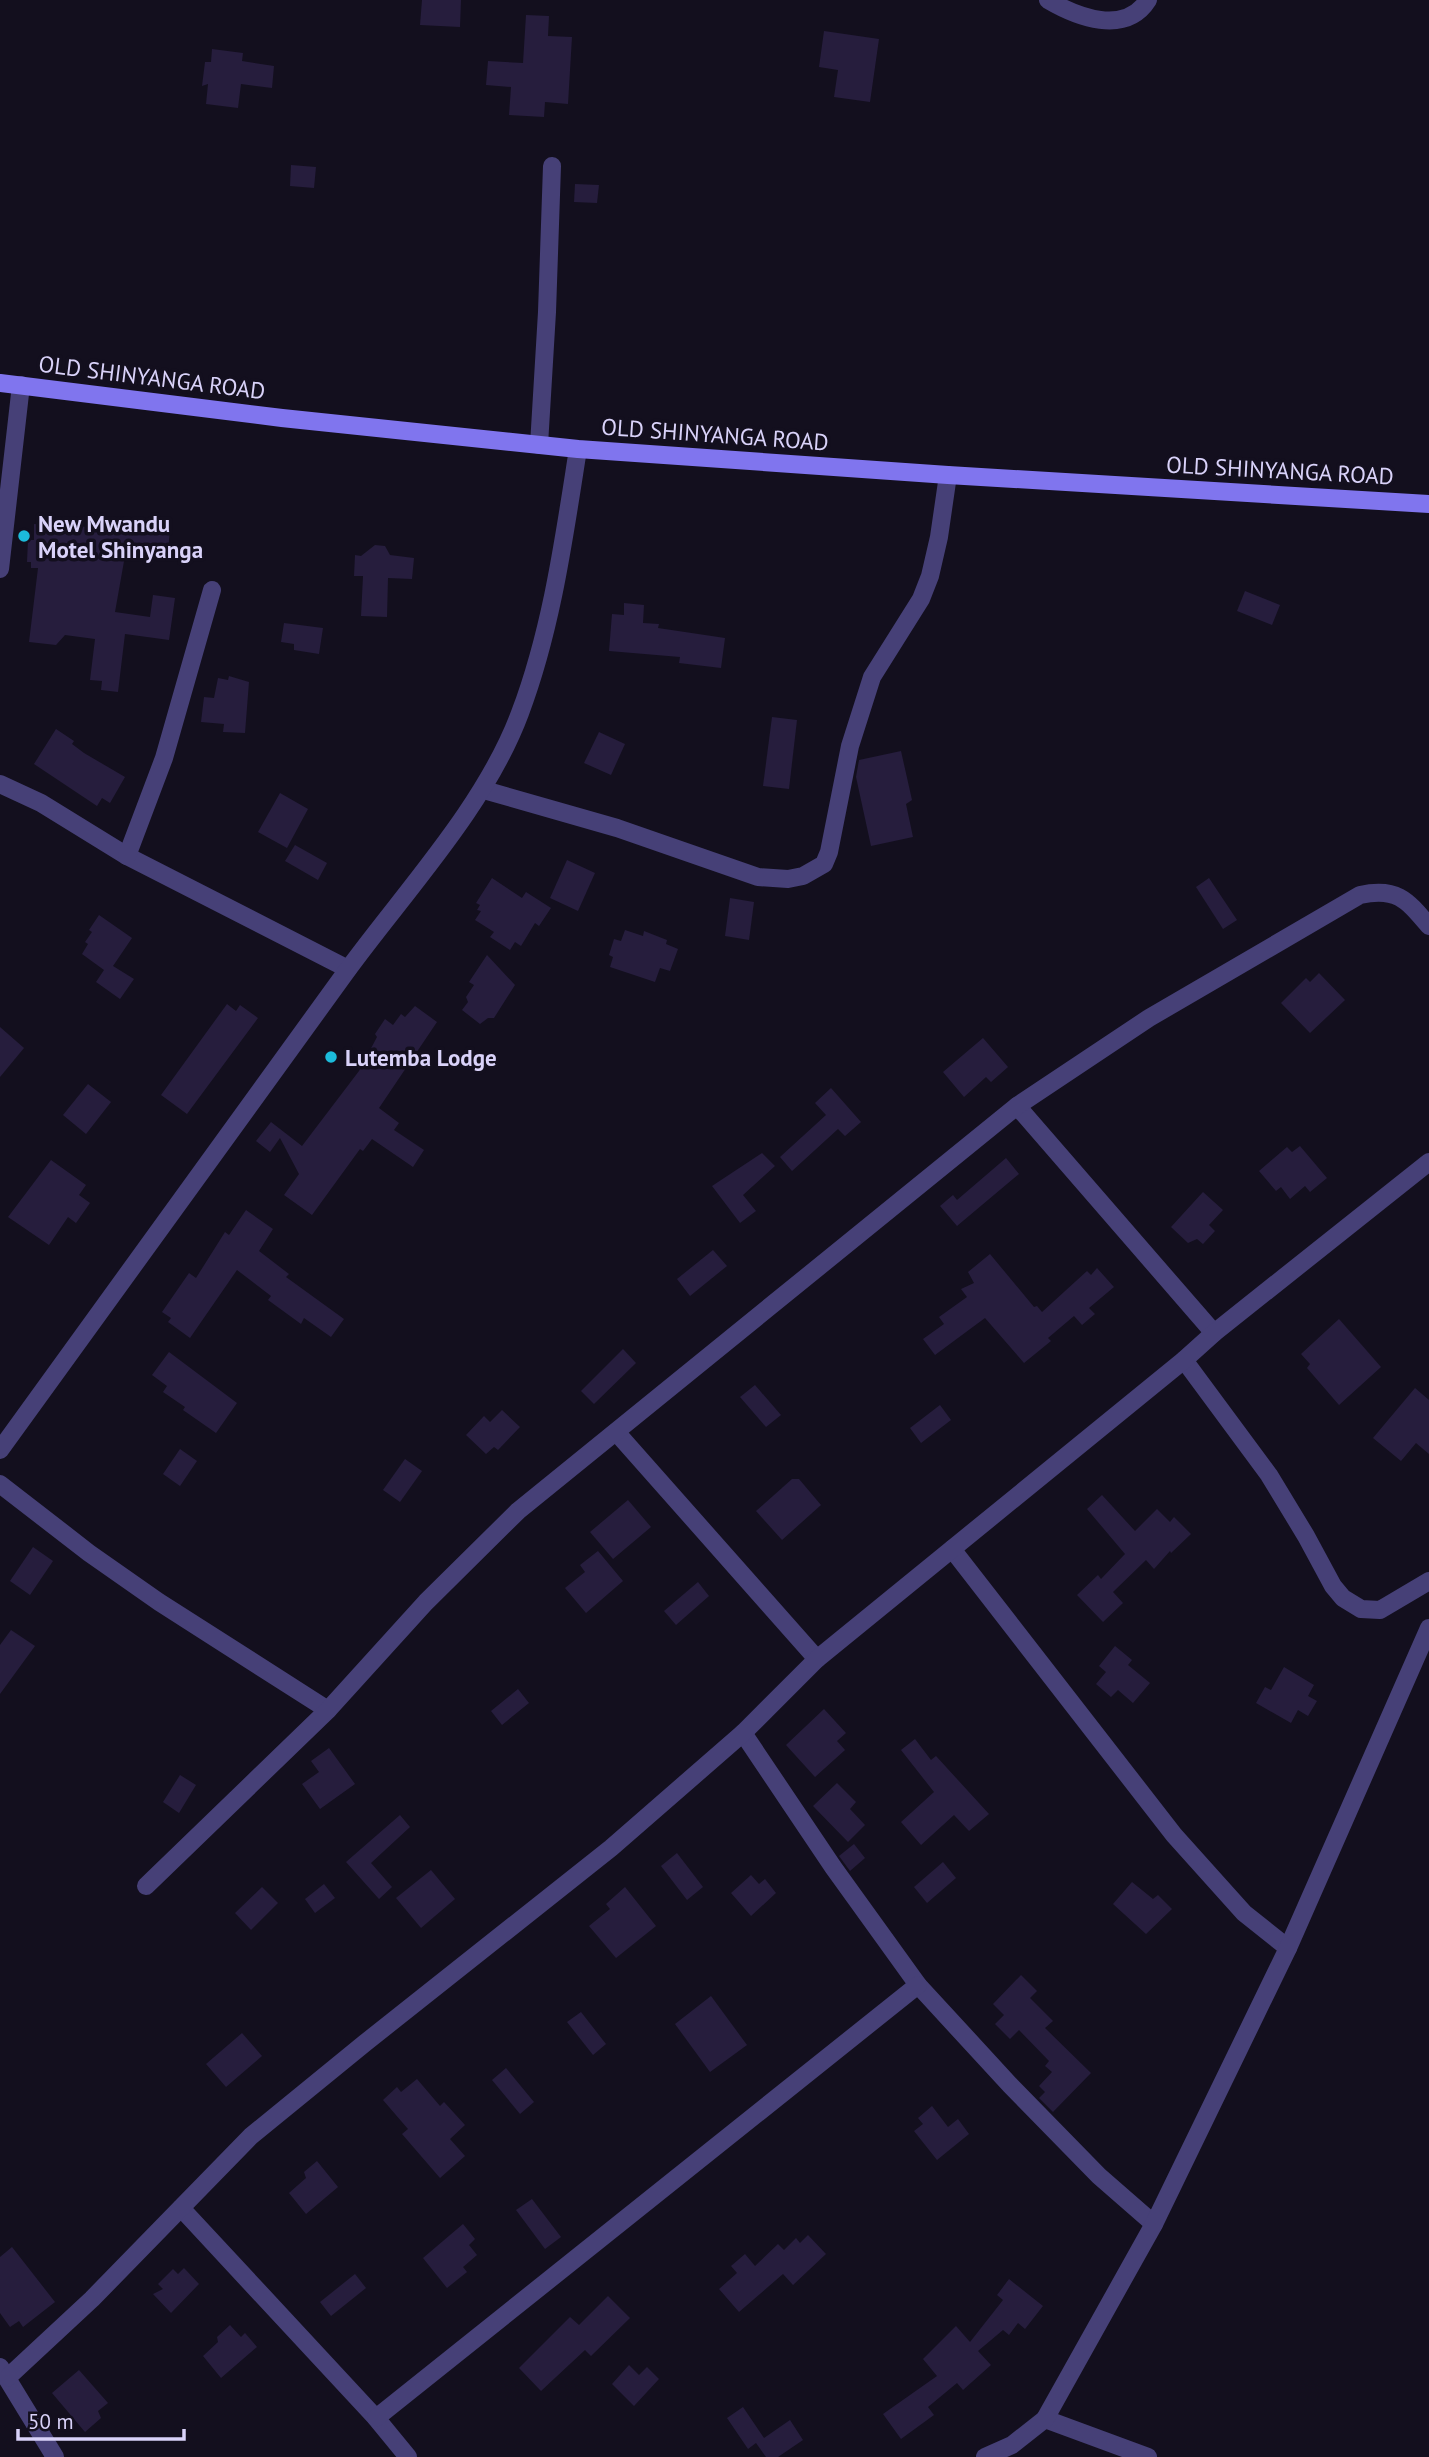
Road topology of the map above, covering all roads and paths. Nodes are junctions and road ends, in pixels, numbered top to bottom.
1 (1048, 0) edge
2 (1148, 0) edge
3 (552, 166) dead end
4 (0, 383) edge
5 (21, 385) junction
6 (539, 444) junction
7 (578, 449) junction
8 (948, 475) junction
9 (1429, 504) edge
10 (0, 569) edge
11 (212, 590) dead end
12 (0, 783) edge
13 (484, 790) junction
14 (127, 856) junction
15 (1429, 926) edge
16 (348, 969) junction
17 (1017, 1106) junction
18 (1429, 1162) edge
19 (1214, 1333) junction
20 (1184, 1360) junction
21 (617, 1433) junction
22 (0, 1450) edge
23 (0, 1484) edge
24 (952, 1549) junction
25 (1429, 1581) edge
26 (1429, 1628) edge
27 (817, 1659) junction
28 (328, 1710) junction
29 (743, 1733) junction
30 (146, 1886) dead end
31 (1288, 1948) junction
32 (918, 1985) junction
33 (181, 2208) junction
34 (1154, 2224) junction
35 (3, 2373) edge
36 (376, 2418) junction
37 (1045, 2418) junction
38 (1014, 2451) edge
39 (55, 2457) edge
40 (408, 2457) edge
41 (985, 2457) edge
42 (1148, 2457) edge

1 - 2 street
3 - 6 street
4 - 5 main road, OLD SHINYANGA ROAD
5 - 6 main road, OLD SHINYANGA ROAD
5 - 10 street
6 - 7 main road, OLD SHINYANGA ROAD
7 - 8 main road, OLD SHINYANGA ROAD
7 - 13 street
8 - 9 main road, OLD SHINYANGA ROAD
8 - 13 street
11 - 14 street
12 - 14 street
13 - 16 street
14 - 16 street
15 - 17 street
16 - 22 street
17 - 19 street
17 - 21 street
18 - 19 street
19 - 20 street
20 - 24 street
20 - 25 street
21 - 27 street
21 - 28 street
23 - 28 street
24 - 27 street
24 - 31 street
26 - 31 street
27 - 29 street
28 - 30 street
29 - 32 street
29 - 33 street
31 - 34 street
32 - 34 street
32 - 36 street
33 - 35 street
33 - 36 street
34 - 37 street
35 - 39 street
36 - 40 street
37 - 38 street
37 - 42 street
38 - 41 street

